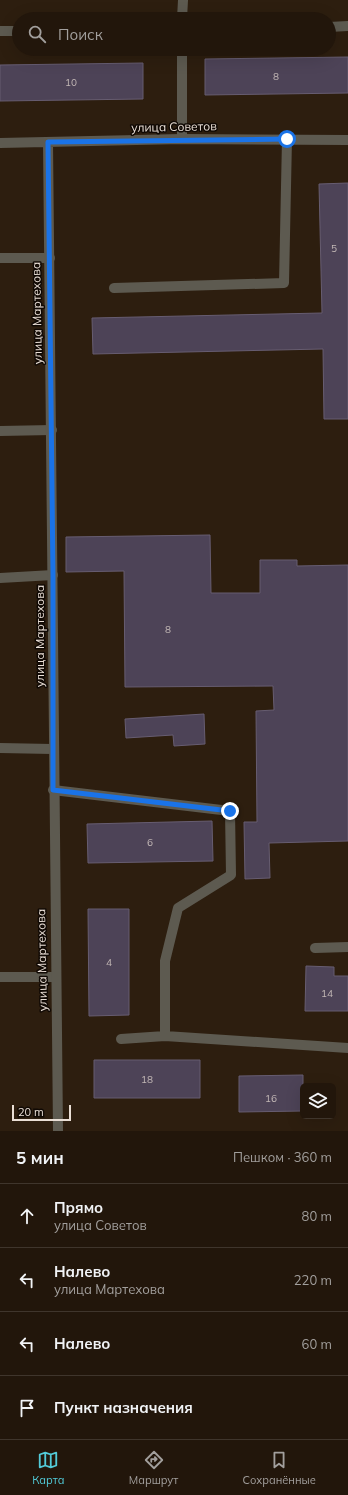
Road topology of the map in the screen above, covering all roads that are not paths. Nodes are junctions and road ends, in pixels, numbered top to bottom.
1 (183, 0) edge
2 (182, 12) edge
3 (336, 26) edge
4 (348, 26) edge
5 (0, 31) edge
6 (12, 31) edge
7 (182, 56) edge
8 (182, 139) junction
9 (287, 139) junction
10 (348, 140) edge
11 (48, 142) junction
12 (0, 143) edge
13 (0, 258) edge
14 (50, 258) junction
15 (114, 288) dead end
16 (52, 430) junction
17 (0, 431) edge
18 (53, 575) junction
19 (0, 578) edge
20 (0, 748) edge
21 (52, 749) junction
22 (53, 790) junction
23 (348, 947) edge
24 (315, 948) dead end
25 (56, 977) junction
26 (0, 978) edge
27 (165, 1036) junction
28 (121, 1038) dead end
29 (348, 1048) edge
30 (58, 1131) edge

1 - 2 street
3 - 4 street
5 - 6 street
7 - 8 street
8 - 9 street, улица Советов
8 - 11 street, улица Советов
9 - 10 street, улица Советов
9 - 15 street
11 - 12 street, улица Советов
11 - 14 street, улица Мартехова
13 - 14 street
14 - 16 street, улица Мартехова
16 - 17 street
16 - 18 street, улица Мартехова
18 - 19 street
18 - 21 street, улица Мартехова
20 - 21 street
21 - 22 street, улица Мартехова
22 - 25 street, улица Мартехова
22 - 27 street
23 - 24 street
25 - 26 street
25 - 30 street, улица Мартехова
27 - 28 street
27 - 29 street

